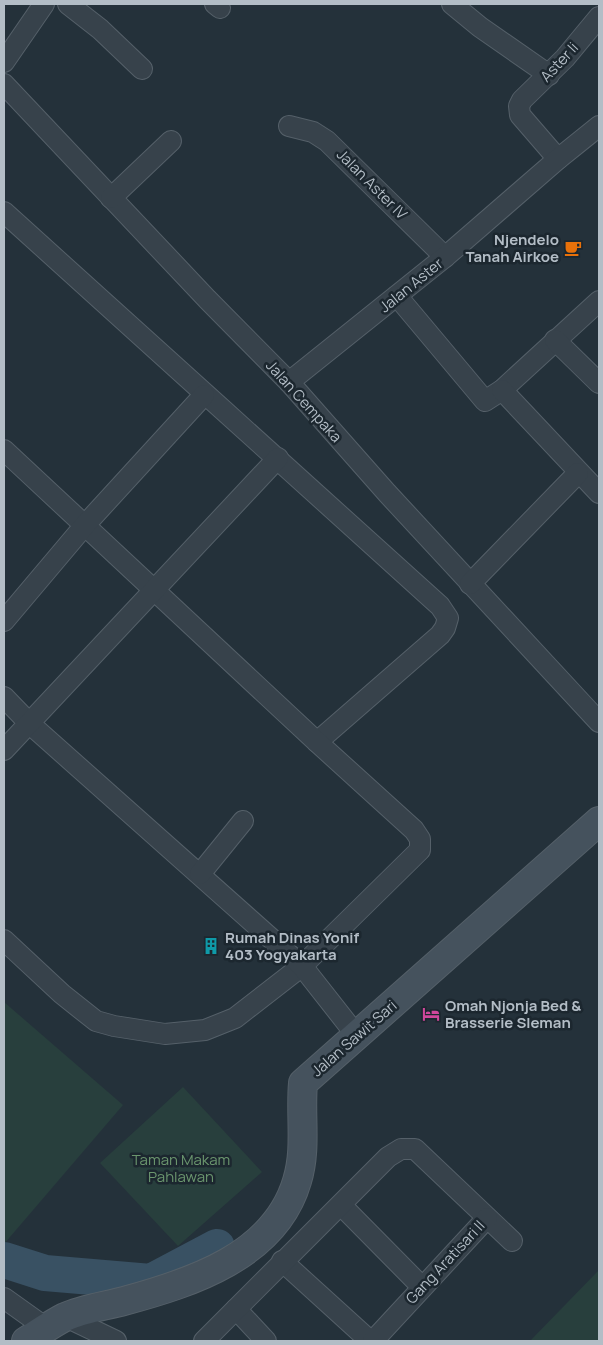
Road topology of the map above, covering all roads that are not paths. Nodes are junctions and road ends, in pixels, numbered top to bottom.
1 (44, 4) edge
2 (68, 4) edge
3 (452, 4) edge
4 (599, 17) edge
5 (4, 62) edge
6 (142, 69) dead end
7 (549, 75) junction
8 (4, 84) edge
9 (289, 126) dead end
10 (599, 126) edge
11 (171, 141) dead end
12 (558, 159) junction
13 (111, 198) junction
14 (4, 212) edge
15 (445, 257) junction
16 (396, 296) junction
17 (599, 301) edge
18 (555, 340) junction
19 (289, 382) junction
20 (599, 383) edge
21 (502, 390) junction
22 (204, 395) junction
23 (4, 450) edge
24 (278, 458) junction
25 (578, 473) junction
26 (599, 493) edge
27 (85, 526) junction
28 (470, 584) junction
29 (154, 591) junction
30 (4, 621) edge
31 (4, 697) edge
32 (599, 722) edge
33 (30, 724) junction
34 (317, 742) junction
35 (4, 750) edge
36 (243, 820) dead end
37 (599, 821) edge
38 (200, 874) junction
39 (4, 940) edge
40 (302, 966) junction
41 (357, 1036) junction
42 (341, 1205) junction
43 (487, 1218) junction
44 (512, 1241) dead end
45 (282, 1261) junction
46 (421, 1286) junction
47 (4, 1298) edge
48 (236, 1309) junction
49 (46, 1329) edge
50 (116, 1341) edge
51 (204, 1341) edge
52 (266, 1341) edge
53 (371, 1341) edge

1 - 5 street
2 - 6 street
3 - 7 street
4 - 7 street, Aster Ii
7 - 12 street, Aster Ii
8 - 13 street, Jalan Cempaka
9 - 15 street, Jalan Aster IV
10 - 12 street, Jalan Aster
11 - 13 street
12 - 15 street, Jalan Aster
13 - 19 street, Jalan Cempaka
14 - 22 street
15 - 16 street, Jalan Aster
16 - 19 street, Jalan Aster
16 - 21 street
17 - 18 street
18 - 20 street
18 - 21 street
19 - 28 street, Jalan Cempaka
21 - 25 street
22 - 24 street
22 - 27 street
23 - 27 street
24 - 29 street
24 - 34 street
25 - 26 street
25 - 28 street
27 - 29 street
27 - 30 street
28 - 32 street, Jalan Cempaka
29 - 33 street
29 - 34 street
31 - 33 street
33 - 35 street
33 - 38 street
34 - 40 street
36 - 38 street
37 - 41 main road, Jalan Sawit Sari
38 - 40 street
39 - 40 street
40 - 41 street
41 - 49 main road, Jalan Sawit Sari
42 - 43 street, Gang Aratisari II
42 - 45 street
42 - 46 street
43 - 44 street
43 - 46 street, Gang Aratisari II
45 - 48 street
45 - 53 street
46 - 53 street, Gang Aratisari II
47 - 49 street
48 - 51 street
48 - 52 street
49 - 50 street

